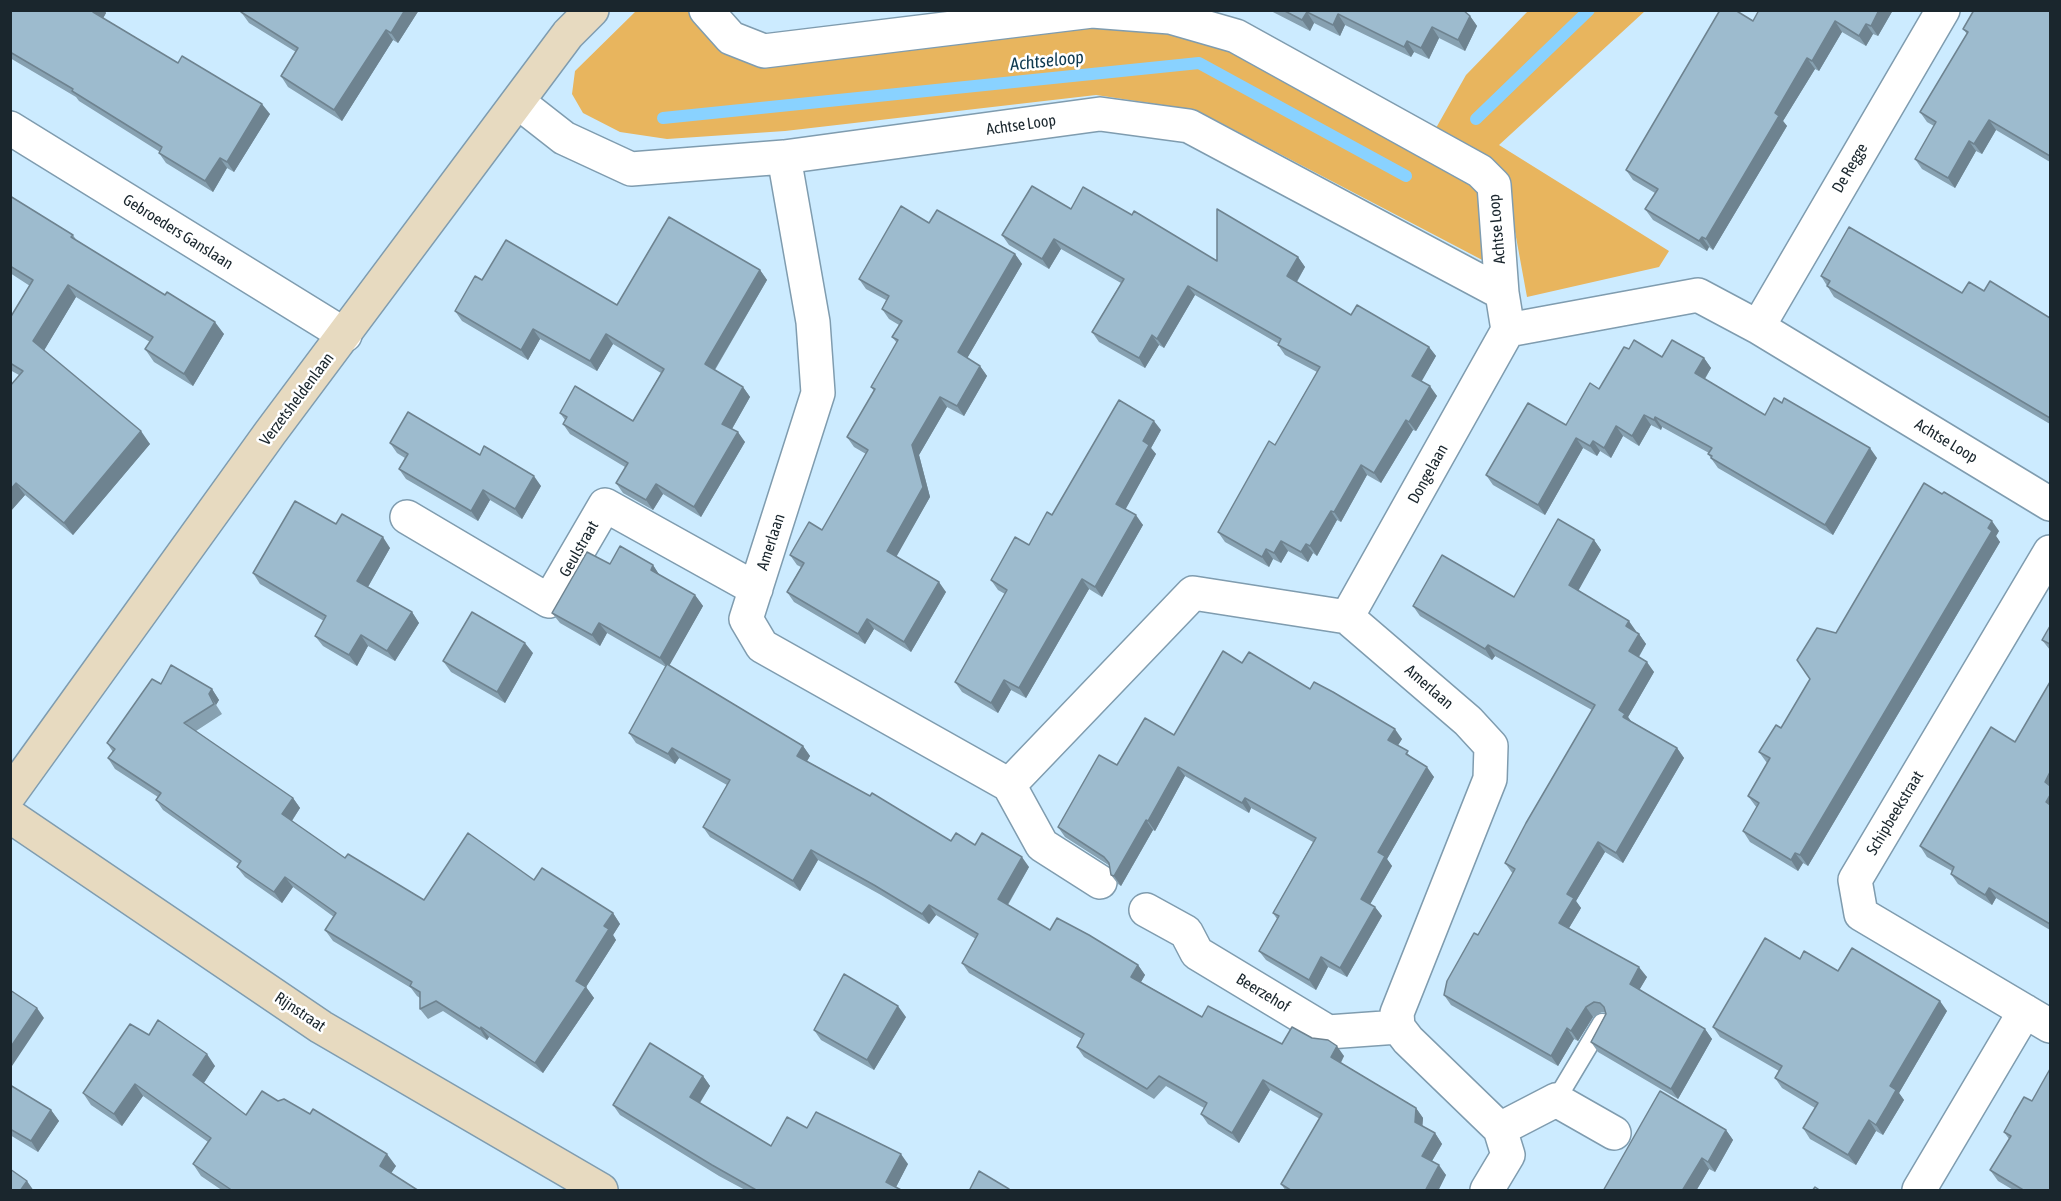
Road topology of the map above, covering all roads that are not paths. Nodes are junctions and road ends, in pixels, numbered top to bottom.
1 (592, 10) edge
2 (706, 10) edge
3 (1943, 10) edge
4 (518, 102) junction
5 (10, 128) edge
6 (784, 157) junction
7 (1502, 293) junction
8 (1758, 327) junction
9 (1508, 330) junction
10 (345, 335) junction
11 (2050, 504) edge
12 (407, 517) dead end
13 (2050, 552) edge
14 (756, 589) junction
15 (1347, 617) junction
16 (1009, 785) junction
17 (10, 794) edge
18 (10, 816) edge
19 (1100, 882) dead end
20 (1146, 910) dead end
21 (2038, 1018) edge
22 (1602, 1023) edge
23 (1398, 1027) junction
24 (1556, 1100) junction
25 (1500, 1129) junction
26 (1614, 1133) dead end
27 (601, 1191) edge
28 (1487, 1191) edge
29 (1919, 1191) edge

1 - 4 street, Verzetsheldenlaan
2 - 7 street, Achtse Loop
3 - 8 street, De Regge
4 - 6 street, Achtse Loop
4 - 10 street, Verzetsheldenlaan
5 - 10 street, Gebroeders Ganslaan
6 - 7 street, Achtse Loop
6 - 14 street, Amerlaan
7 - 9 street, Achtse Loop
8 - 9 street, Achtse Loop
8 - 11 street, Achtse Loop
9 - 15 street, Dongelaan
10 - 17 street, Verzetsheldenlaan
12 - 14 street, Geulstraat
13 - 21 street, Schipbeekstraat
14 - 16 street, Amerlaan
15 - 16 street
15 - 23 street, Amerlaan
16 - 19 street
18 - 27 street, Rijnstraat
20 - 23 street, Beerzehof
21 - 29 street, Schipbeekstraat
22 - 24 lane
23 - 25 street
24 - 25 street
24 - 26 street
25 - 28 street

